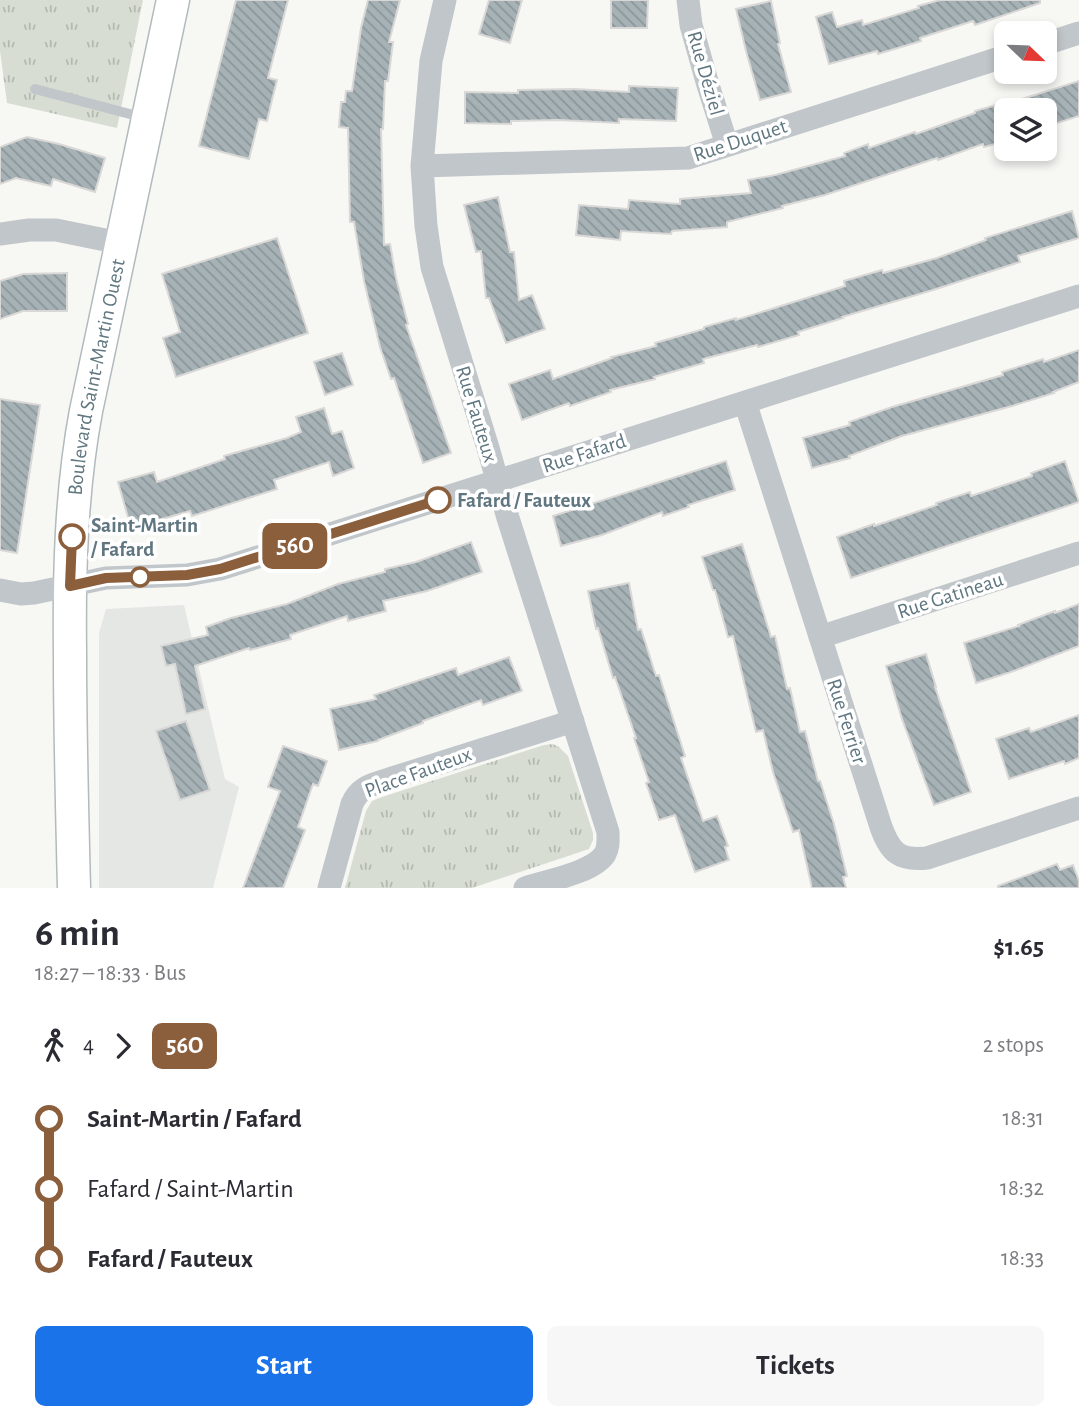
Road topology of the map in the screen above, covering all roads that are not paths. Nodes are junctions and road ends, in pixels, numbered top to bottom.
1 (173, 0) edge
2 (445, 0) edge
3 (688, 0) edge
4 (1079, 33) edge
5 (1057, 40) edge
6 (994, 60) edge
7 (35, 89) dead end
8 (148, 119) junction
9 (727, 145) junction
10 (422, 166) junction
11 (0, 234) edge
12 (120, 243) junction
13 (1079, 296) edge
14 (745, 402) junction
15 (497, 481) junction
16 (1079, 553) edge
17 (70, 586) junction
18 (0, 590) edge
19 (820, 637) junction
20 (573, 721) junction
21 (1079, 808) edge
22 (74, 888) edge
23 (329, 888) edge
24 (524, 888) edge

1 - 8 main road, Boulevard Saint-Martin Ouest
2 - 10 street, Rue Fauteux
3 - 9 street, Rue Déziel
4 - 5 street
6 - 9 street, Rue Duquet
7 - 8 lane
8 - 12 main road, Boulevard Saint-Martin Ouest
9 - 10 street, Rue Duquet
10 - 15 street, Rue Fauteux
11 - 12 street
12 - 17 main road, Boulevard Saint-Martin Ouest
13 - 14 street, Rue Fafard
14 - 15 street, Rue Fafard
14 - 19 street, Rue Ferrier
15 - 17 street, Rue Fafard
15 - 20 street, Rue Fauteux
16 - 19 street, Rue Gatineau
17 - 18 street, Rue Fafard
17 - 22 main road, Boulevard Saint-Martin Ouest
19 - 21 street, Rue Ferrier
20 - 23 street, Place Fauteux
20 - 24 street, Rue Fauteux

